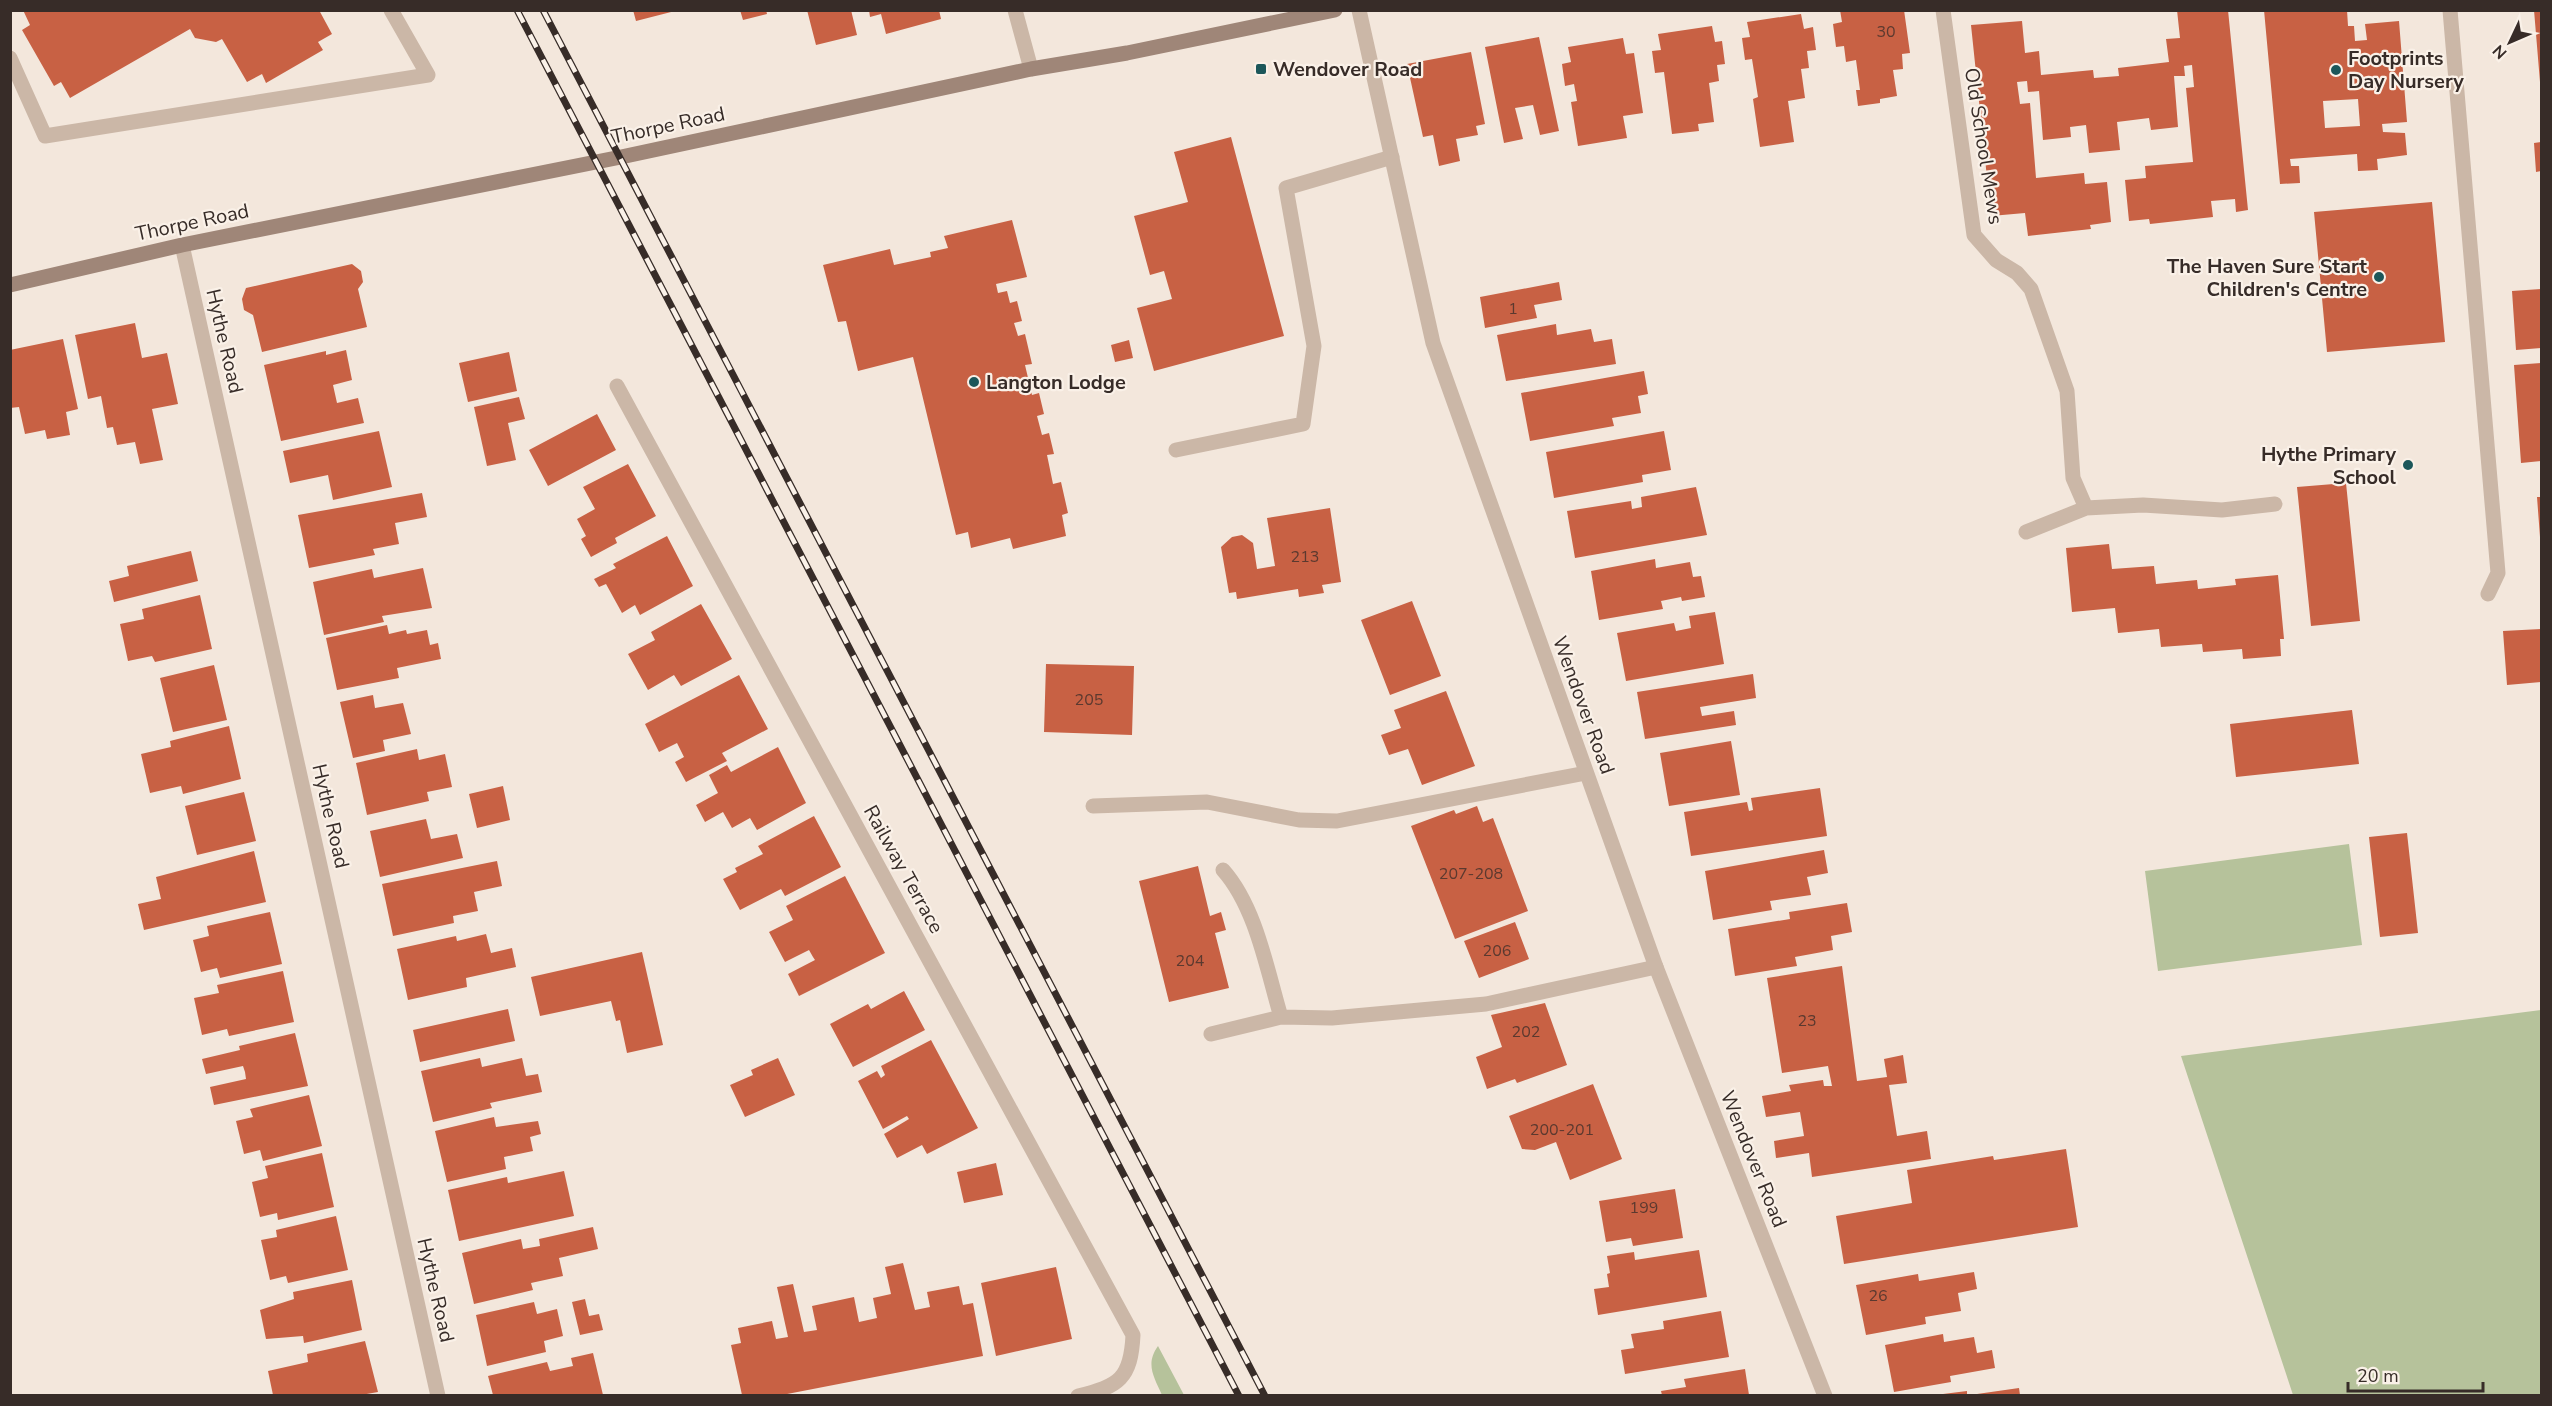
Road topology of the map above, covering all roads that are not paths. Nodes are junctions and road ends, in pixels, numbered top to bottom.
1 (391, 10) edge
2 (1015, 10) edge
3 (1335, 10) edge
4 (1359, 10) edge
5 (1943, 10) edge
6 (2450, 10) edge
7 (10, 58) edge
8 (1031, 69) junction
9 (1392, 157) junction
10 (182, 245) junction
11 (10, 285) edge
12 (617, 386) dead end
13 (1176, 450) dead end
14 (2275, 504) dead end
15 (2086, 508) junction
16 (2026, 532) dead end
17 (2488, 594) dead end
18 (1586, 773) junction
19 (1093, 806) dead end
20 (1223, 870) dead end
21 (1656, 967) junction
22 (1281, 1017) junction
23 (1212, 1034) dead end
24 (438, 1395) edge
25 (1078, 1395) edge
26 (1825, 1395) edge

1 - 7 street
2 - 8 street
3 - 8 main road, Thorpe Road
4 - 9 street, Wendover Road
5 - 15 street, Old School Mews
6 - 17 street
8 - 10 main road, Thorpe Road
9 - 13 street
9 - 18 street, Wendover Road
10 - 11 main road, Thorpe Road
10 - 24 street, Hythe Road
12 - 25 street, Railway Terrace
14 - 15 street
15 - 16 street
18 - 19 street
18 - 21 street, Wendover Road
20 - 22 street
21 - 22 street
21 - 26 street, Wendover Road
22 - 23 street

